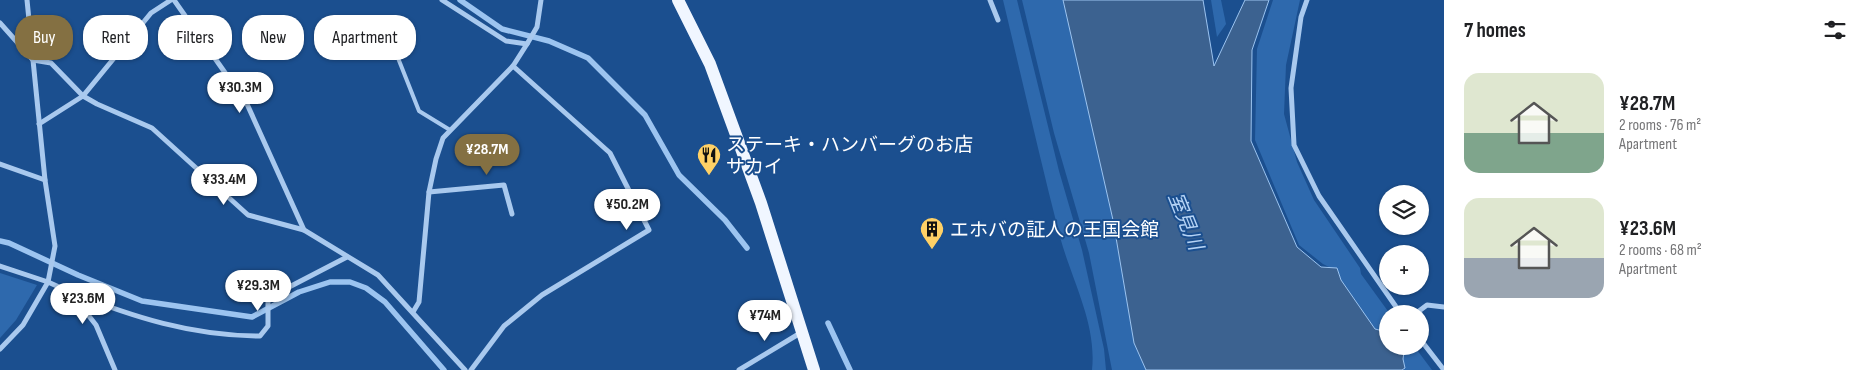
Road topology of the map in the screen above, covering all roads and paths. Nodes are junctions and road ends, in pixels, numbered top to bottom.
1 (28, 0) edge
2 (172, 0) edge
3 (442, 0) edge
4 (541, 0) edge
5 (678, 0) edge
6 (990, 0) edge
7 (1307, 0) edge
8 (29, 15) edge
9 (998, 20) dead end
10 (0, 23) edge
11 (15, 40) edge
12 (527, 44) junction
13 (33, 60) joint
14 (399, 60) edge
15 (513, 66) junction
16 (83, 96) junction
17 (39, 124) junction
18 (450, 130) junction
19 (0, 164) edge
20 (45, 180) junction
21 (429, 192) junction
22 (512, 214) dead end
23 (304, 230) junction
24 (347, 257) junction
25 (0, 266) edge
26 (48, 282) junction
27 (70, 292) junction
28 (1395, 305) edge
29 (1429, 305) edge
30 (1444, 307) edge
31 (413, 312) junction
32 (802, 331) junction
33 (0, 349) edge
34 (1429, 351) edge
35 (114, 370) edge
36 (465, 370) edge
37 (470, 370) edge
38 (739, 370) edge
39 (814, 370) edge
40 (1444, 370) edge

1 - 8 street
2 - 16 street
2 - 23 street
3 - 12 street
4 - 12 street
5 - 32 main road
6 - 9 street
7 - 28 street
10 - 11 street
12 - 15 street
13 - 16 street
13 - 17 street
14 - 18 lane
15 - 18 street
15 - 37 street
16 - 17 street
16 - 23 street
17 - 20 street
18 - 21 street
19 - 20 street
20 - 26 street
21 - 22 street
21 - 31 street
23 - 24 street
24 - 27 street
24 - 31 street
25 - 26 street
26 - 27 street
26 - 33 street
27 - 35 street
29 - 30 street
31 - 36 street
32 - 38 street
32 - 39 main road
34 - 40 street

